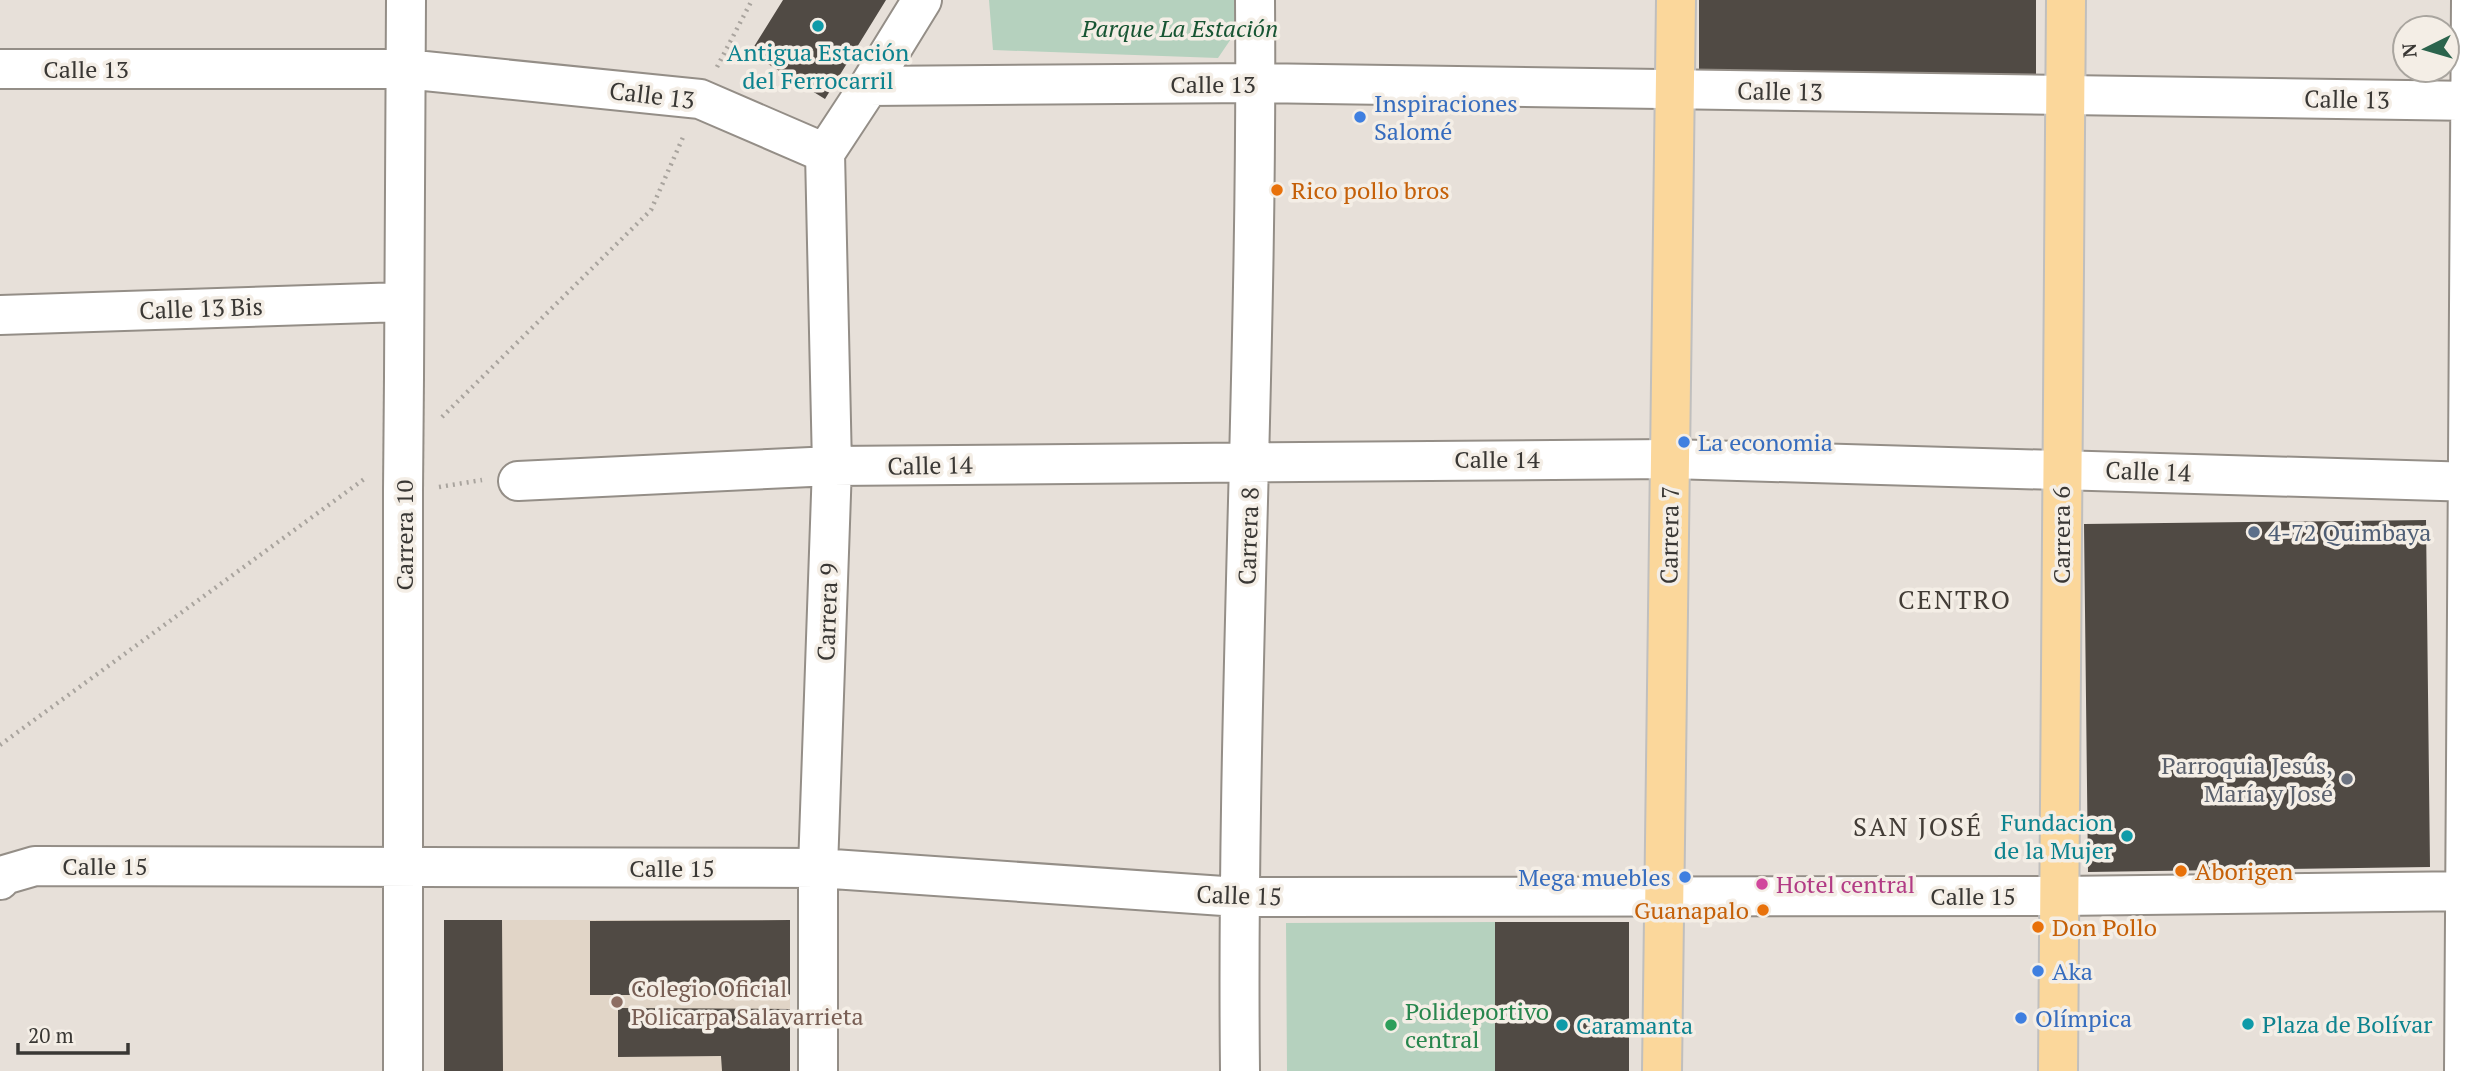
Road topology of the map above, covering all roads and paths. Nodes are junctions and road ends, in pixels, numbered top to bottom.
1 (406, 0) edge
2 (922, 0) edge
3 (1255, 0) edge
4 (1676, 0) edge
5 (2066, 0) edge
6 (2471, 0) edge
7 (0, 69) edge
8 (405, 69) junction
9 (1256, 83) junction
10 (869, 86) junction
11 (1675, 89) junction
12 (2064, 94) junction
13 (2473, 101) edge
14 (825, 153) junction
15 (402, 302) junction
16 (0, 315) edge
17 (1670, 459) junction
18 (1250, 460) junction
19 (832, 466) junction
20 (2062, 468) junction
21 (518, 481) joint
22 (2471, 482) edge
23 (404, 502) junction
24 (17, 733) dead end
25 (0, 745) edge
26 (402, 867) junction
27 (818, 868) junction
28 (2, 877) edge
29 (2470, 891) edge
30 (2060, 896) junction
31 (1238, 897) junction
32 (1663, 897) junction
33 (403, 1071) edge
34 (818, 1071) edge
35 (1240, 1071) edge
36 (1662, 1071) edge
37 (2058, 1071) edge
38 (2464, 1071) edge

1 - 8 street, Carrera 10
2 - 10 street
3 - 9 street, Carrera 8
4 - 11 main road, Carrera 7
5 - 12 main road, Carrera 6
6 - 13 street
7 - 8 street, Calle 13
8 - 14 street, Calle 13
8 - 15 street, Carrera 10
9 - 10 street, Calle 13
9 - 11 street, Calle 13
9 - 18 street, Carrera 8
10 - 14 street
11 - 12 street, Calle 13
11 - 17 main road, Carrera 7
12 - 13 street, Calle 13
12 - 20 main road, Carrera 6
13 - 22 street
14 - 19 street, Carrera 9
15 - 16 street, Calle 13 Bis
15 - 23 street, Carrera 10, bridge
17 - 18 street, Calle 14
17 - 20 street, Calle 14
17 - 32 main road, Carrera 7
18 - 19 street, Calle 14
18 - 31 street, Carrera 8
19 - 21 street, Calle 14
19 - 27 street, Carrera 9
20 - 22 street, Calle 14
20 - 30 main road, Carrera 6
21 - 23 path
22 - 29 street
23 - 26 street, Carrera 10
24 - 25 path
26 - 27 street, Calle 15
26 - 28 street, Calle 15
26 - 33 street, Carrera 10
27 - 31 street, Calle 15
27 - 34 street, Carrera 9
29 - 30 street, Calle 15
29 - 38 street
30 - 32 street, Calle 15
30 - 37 main road, Carrera 6
31 - 32 street, Calle 15
31 - 35 street, Carrera 8
32 - 36 main road, Carrera 7

